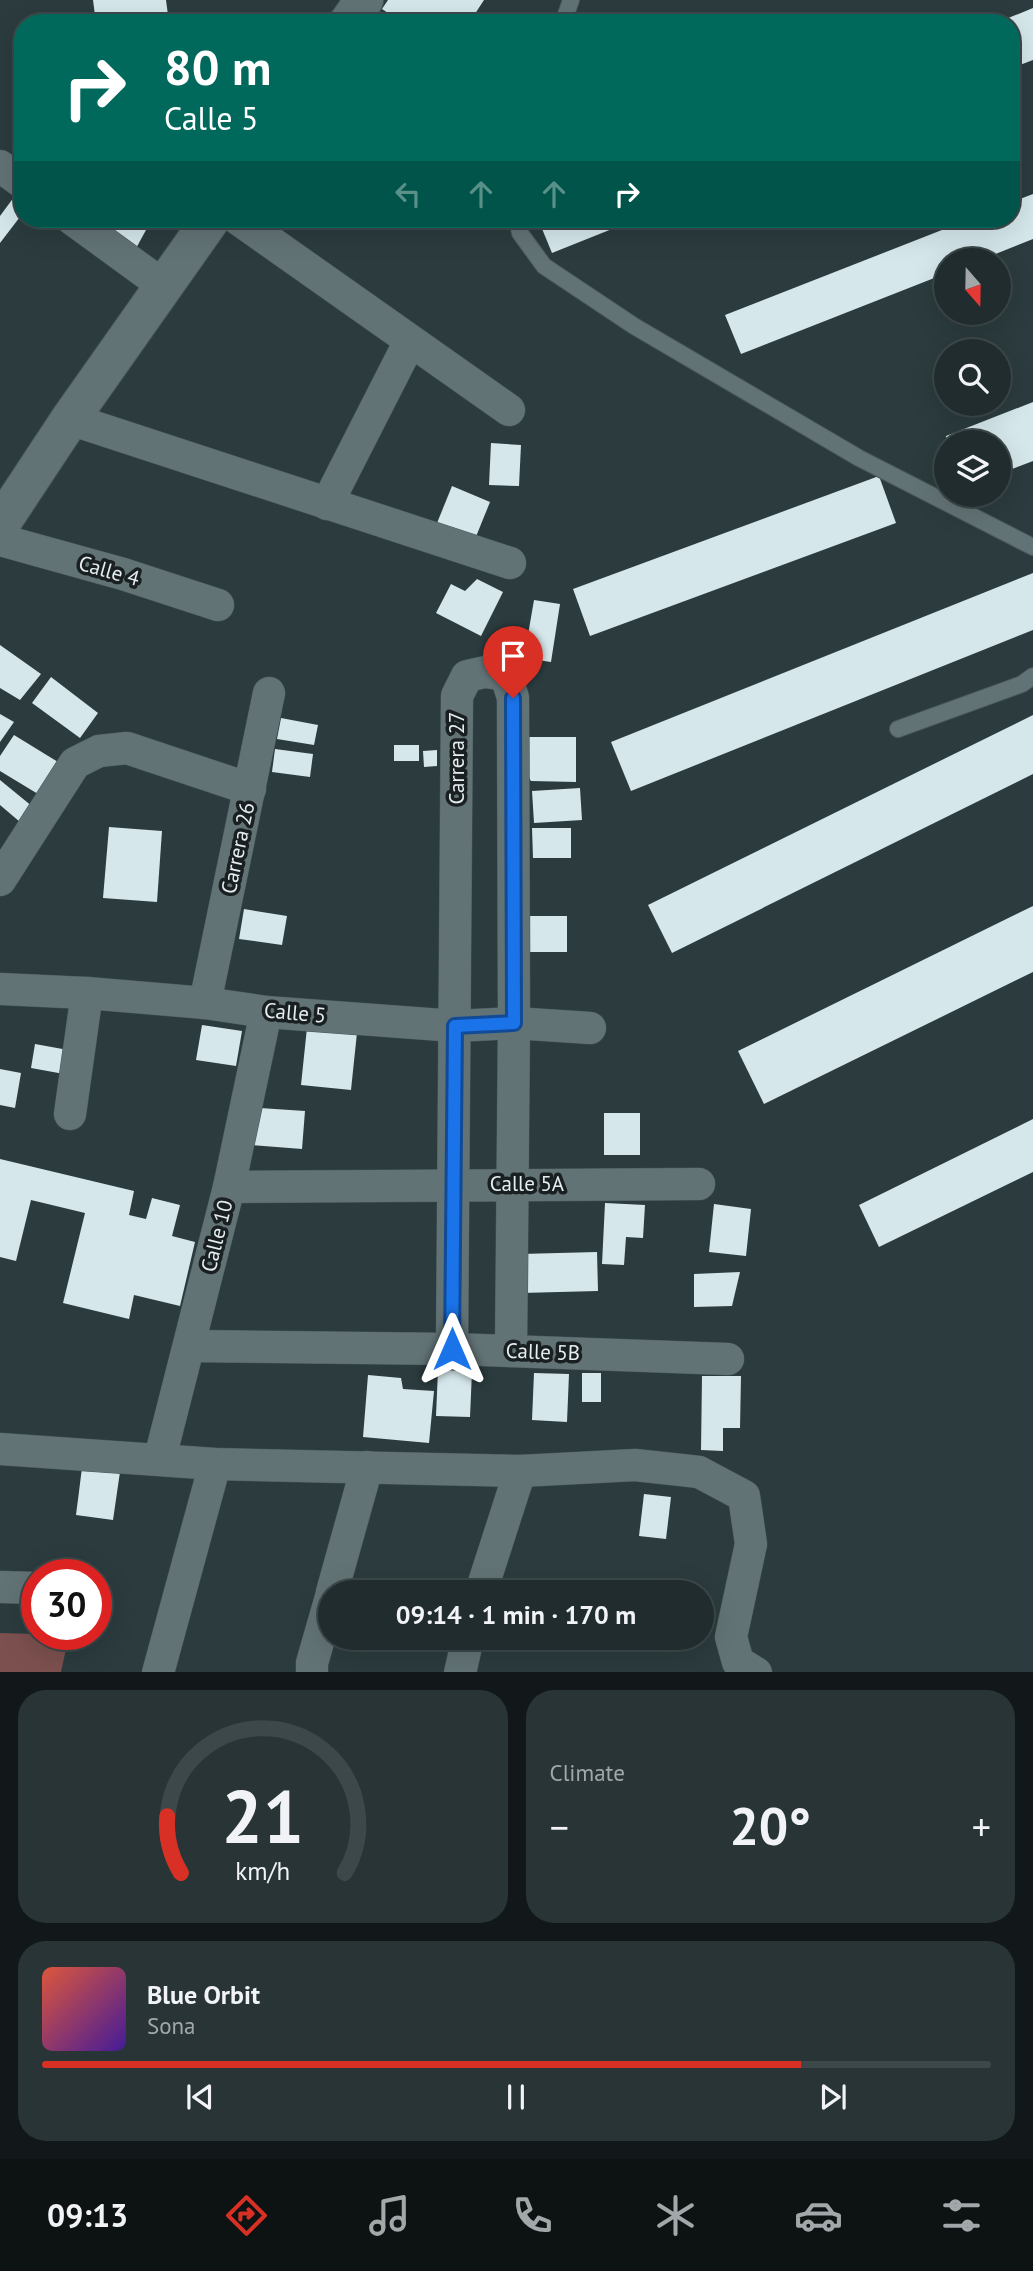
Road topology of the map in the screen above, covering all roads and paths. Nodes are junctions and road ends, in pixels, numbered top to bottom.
1 (84, 228) edge
2 (205, 228) edge
3 (251, 228) edge
4 (519, 228) edge
5 (164, 286) junction
6 (410, 341) junction
7 (509, 410) dead end
8 (71, 419) junction
9 (327, 504) junction
10 (0, 525) edge
11 (0, 540) edge
12 (1033, 547) edge
13 (510, 563) dead end
14 (218, 605) dead end
15 (1033, 676) edge
16 (269, 693) dead end
17 (898, 729) dead end
18 (250, 789) junction
19 (0, 880) edge
20 (0, 989) edge
21 (87, 993) junction
22 (205, 1003) junction
23 (266, 1012) junction
24 (514, 1023) junction
25 (455, 1026) junction
26 (590, 1028) dead end
27 (70, 1114) dead end
28 (453, 1184) junction
29 (699, 1184) dead end
30 (511, 1185) junction
31 (229, 1187) junction
32 (190, 1346) junction
33 (452, 1349) junction
34 (510, 1351) junction
35 (728, 1359) dead end
36 (0, 1449) edge
37 (160, 1458) junction
38 (215, 1464) junction
39 (367, 1467) junction
40 (520, 1471) junction
41 (335, 1580) edge
42 (485, 1580) edge
43 (0, 1587) edge
44 (21, 1588) edge
45 (318, 1642) edge
46 (465, 1650) edge
47 (158, 1672) edge
48 (312, 1672) edge
49 (460, 1672) edge
50 (756, 1672) edge

1 - 5 street
2 - 5 street
3 - 6 street
4 - 12 lane
5 - 8 street
6 - 7 street
6 - 9 street
8 - 9 street
8 - 10 street
9 - 13 street
11 - 14 street, Calle 4
15 - 17 lane
16 - 18 street, Carrera 26
18 - 19 street
18 - 22 street, Carrera 26
20 - 21 street, Calle 5
21 - 22 street, Calle 5
21 - 27 street
22 - 23 street, Calle 5
23 - 25 street, Calle 5
23 - 31 street, Calle 10
24 - 25 street, Calle 5
24 - 25 street, Carrera 27
24 - 26 street, Calle 5
24 - 30 street, Carrera 27
25 - 28 street, Carrera 27
28 - 30 street, Calle 5A
28 - 31 street, Calle 5A
28 - 33 street, Carrera 27
29 - 30 street, Calle 5A
30 - 34 street, Carrera 27
31 - 32 street, Calle 10
32 - 33 street, Calle 5B
32 - 37 street, Calle 10
33 - 34 street, Calle 5B
34 - 35 street, Calle 5B
36 - 37 street
37 - 38 street
38 - 39 street
38 - 47 street
39 - 40 street
39 - 41 street
40 - 42 street
40 - 50 street
43 - 44 street
45 - 48 street
46 - 49 street

